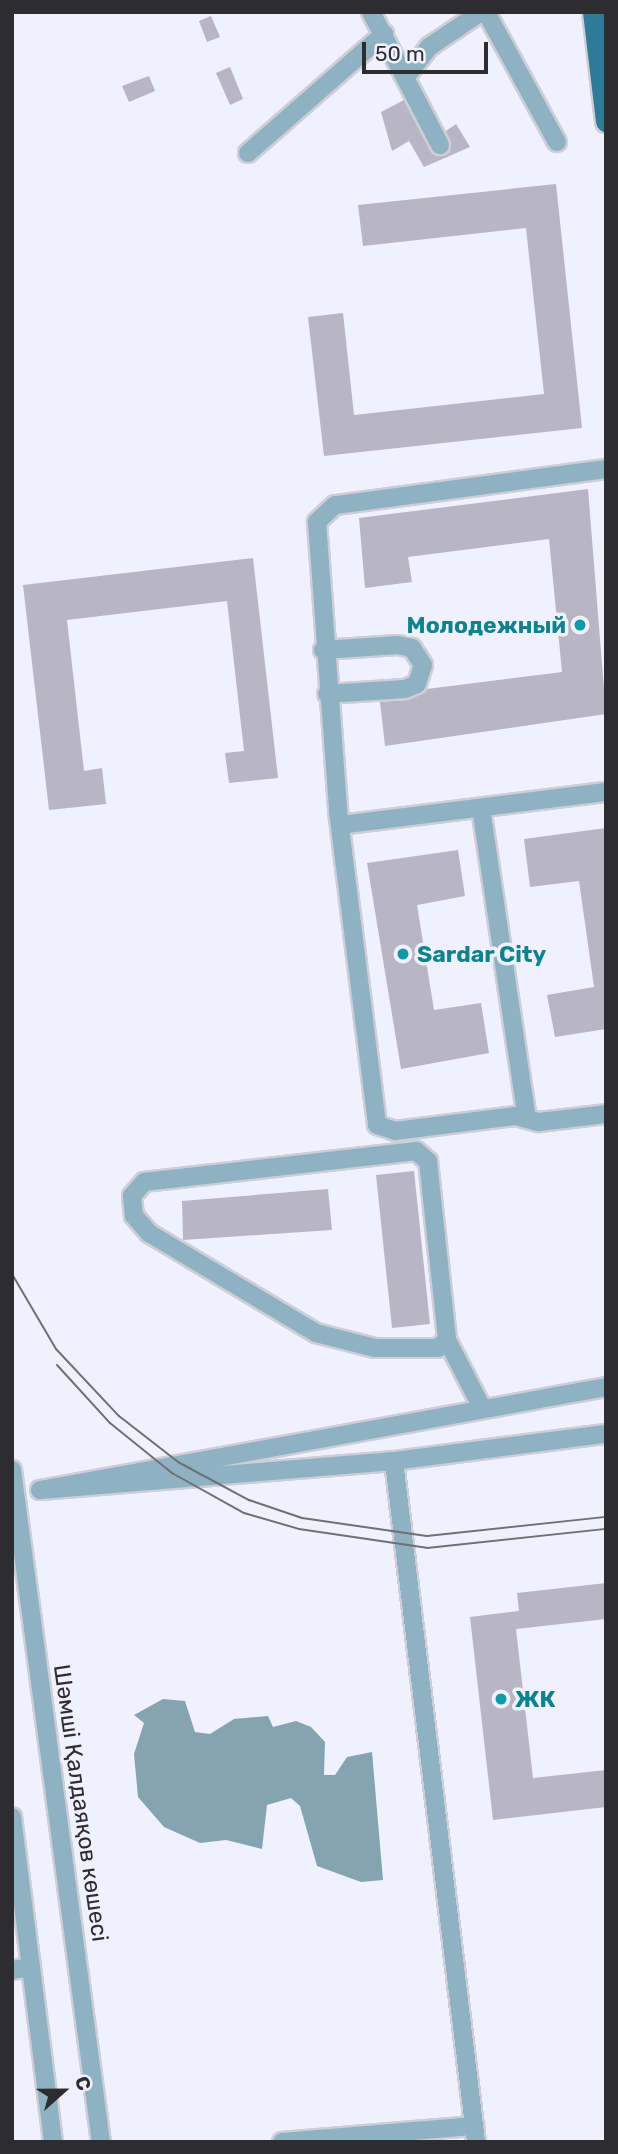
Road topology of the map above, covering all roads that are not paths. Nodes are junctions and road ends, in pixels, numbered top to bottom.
1 (371, 12) edge
2 (484, 12) edge
3 (593, 12) edge
4 (384, 34) junction
5 (408, 74) junction
6 (606, 121) edge
7 (557, 142) dead end
8 (440, 145) dead end
9 (248, 153) dead end
10 (606, 469) edge
11 (323, 650) junction
12 (327, 694) junction
13 (606, 792) edge
14 (481, 808) junction
15 (340, 825) junction
16 (606, 1114) edge
17 (527, 1119) junction
18 (377, 1125) junction
19 (379, 1155) junction
20 (447, 1340) junction
21 (606, 1387) edge
22 (481, 1406) junction
23 (606, 1434) edge
24 (394, 1461) junction
25 (12, 1470) edge
26 (40, 1490) junction
27 (14, 1506) edge
28 (13, 1828) edge
29 (31, 1967) junction
30 (12, 1970) edge
31 (475, 2134) edge
32 (53, 2142) edge
33 (102, 2142) edge
34 (282, 2142) edge

1 - 4 street
2 - 5 street
2 - 7 street
3 - 6 main road
4 - 5 street
4 - 9 street
5 - 8 street
10 - 11 street
11 - 12 street
11 - 12 street
12 - 15 street
13 - 14 street
14 - 15 street
14 - 17 street
15 - 18 street
16 - 17 street
17 - 18 street
18 - 19 street
19 - 20 street
19 - 20 street
20 - 22 street
21 - 22 street
22 - 26 street
23 - 24 street
24 - 26 street
24 - 31 street
25 - 27 street, Шәмші Қалдаяқов көшесі
26 - 27 street
27 - 33 street, Шәмші Қалдаяқов көшесі
28 - 29 street
29 - 30 street
29 - 32 street
31 - 34 street

